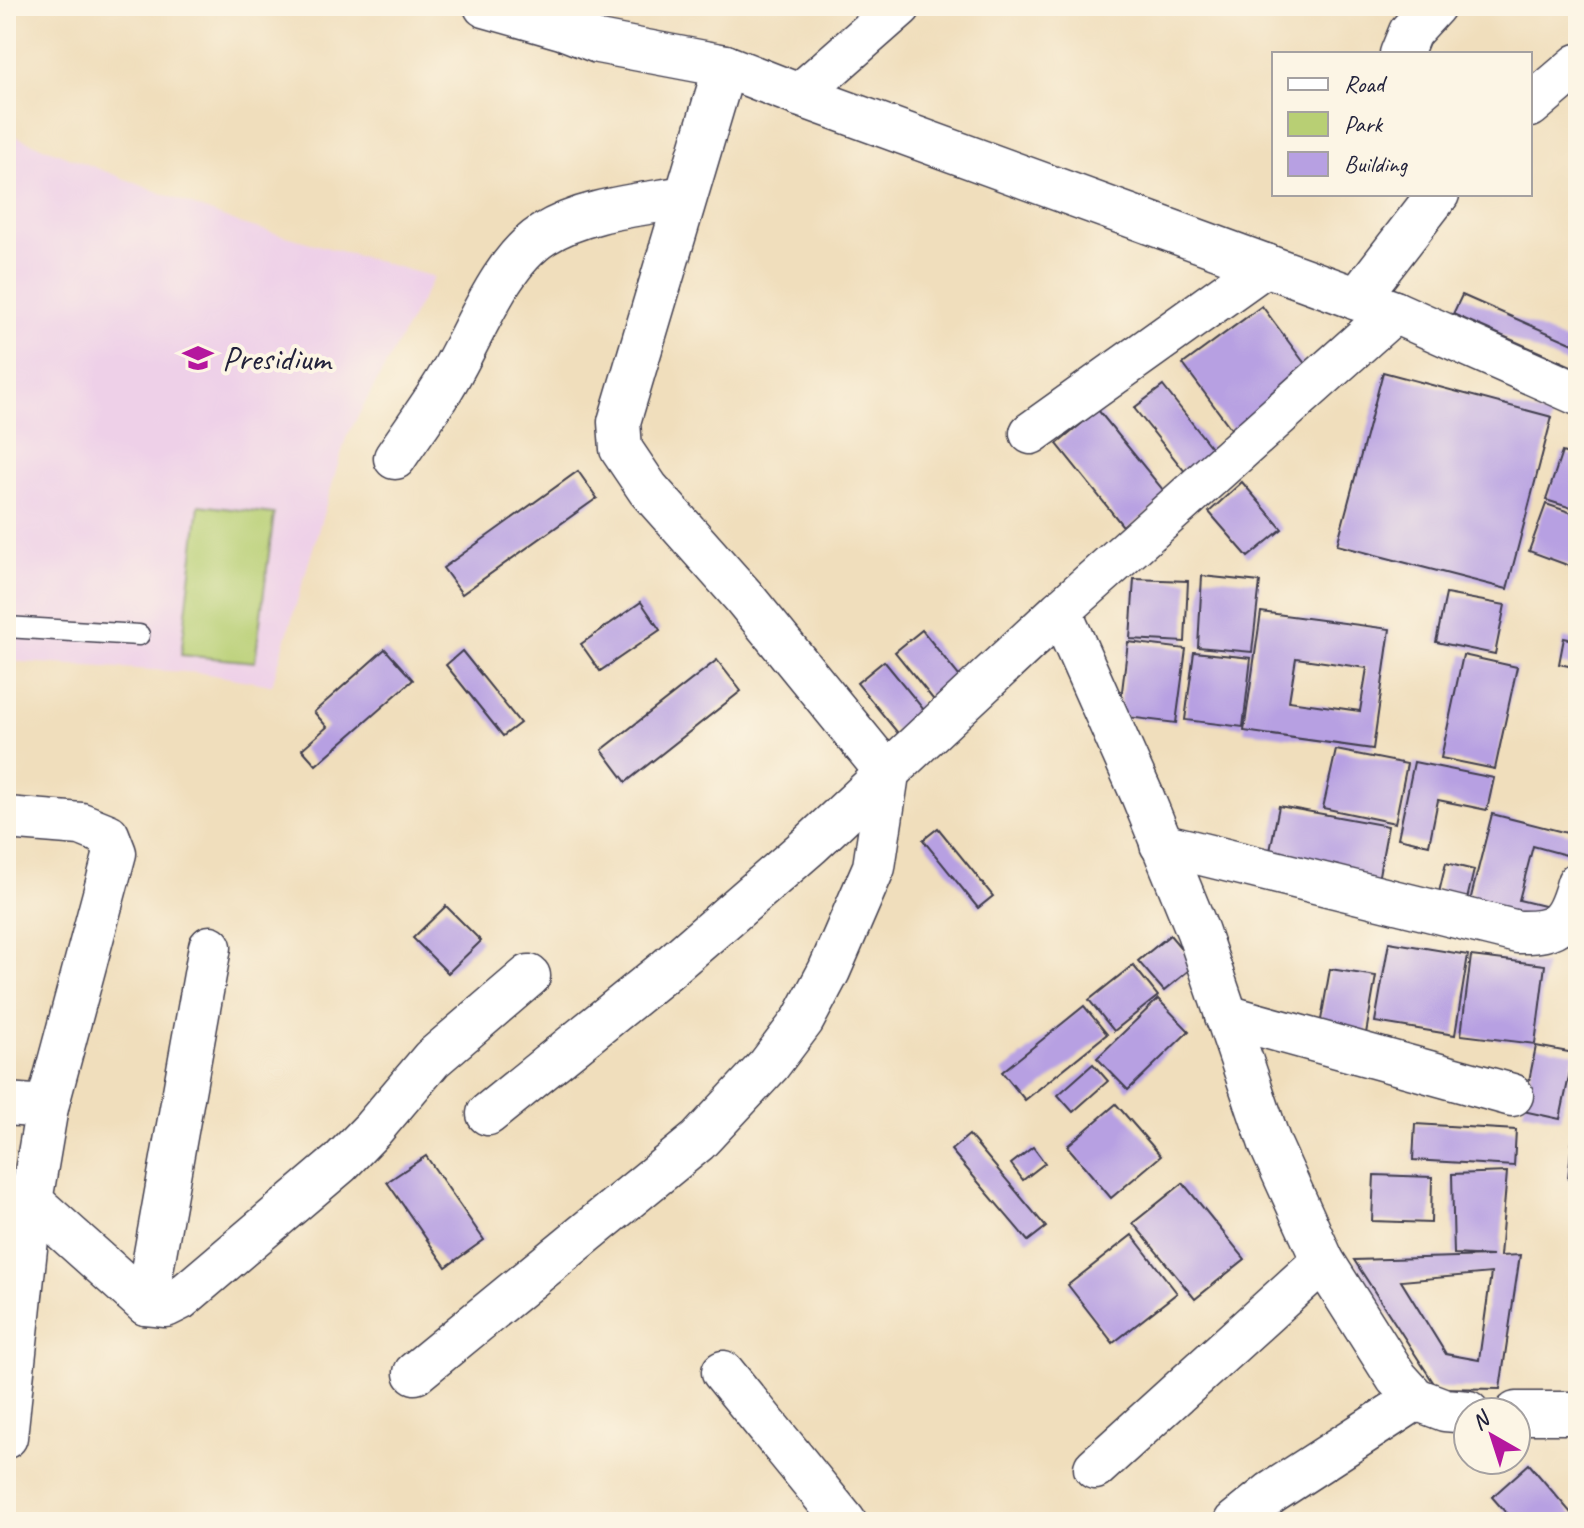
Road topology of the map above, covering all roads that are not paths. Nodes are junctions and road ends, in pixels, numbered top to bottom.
1 (900, 6) edge
2 (1434, 6) edge
3 (503, 9) edge
4 (1402, 52) edge
5 (1578, 65) edge
6 (725, 66) junction
7 (799, 95) junction
8 (1532, 104) edge
9 (1437, 196) edge
10 (685, 197) junction
11 (1266, 265) junction
12 (1376, 305) junction
13 (1578, 394) edge
14 (1031, 433) dead end
15 (395, 458) dead end
16 (1060, 611) junction
17 (6, 627) edge
18 (139, 635) dead end
19 (888, 774) junction
20 (6, 818) edge
21 (1161, 844) junction
22 (1578, 883) edge
23 (210, 947) dead end
24 (529, 976) dead end
25 (1226, 1016) junction
26 (1512, 1095) dead end
27 (6, 1104) edge
28 (47, 1107) junction
29 (488, 1114) dead end
30 (31, 1201) junction
31 (1323, 1261) junction
32 (146, 1304) junction
33 (723, 1372) dead end
34 (415, 1373) dead end
35 (1416, 1399) junction
36 (1452, 1411) edge
37 (1532, 1413) edge
38 (1578, 1413) edge
39 (7, 1427) edge
40 (1095, 1468) dead end
41 (845, 1522) edge
42 (1235, 1522) edge

1 - 7 street
2 - 4 street
3 - 6 street
5 - 8 street
6 - 7 street
6 - 10 street
7 - 11 street
9 - 12 street
10 - 15 street
10 - 19 street
11 - 12 street
11 - 14 street
12 - 13 street
12 - 16 street
16 - 19 street
16 - 21 street
17 - 18 lane
19 - 29 street
19 - 34 street
20 - 28 street
21 - 22 street
21 - 25 street
23 - 32 street
24 - 32 street
25 - 26 street
25 - 31 street
27 - 28 street
28 - 30 street
30 - 32 street
30 - 39 street
31 - 35 street
31 - 40 street
33 - 41 street
35 - 36 street
35 - 42 street
37 - 38 street

